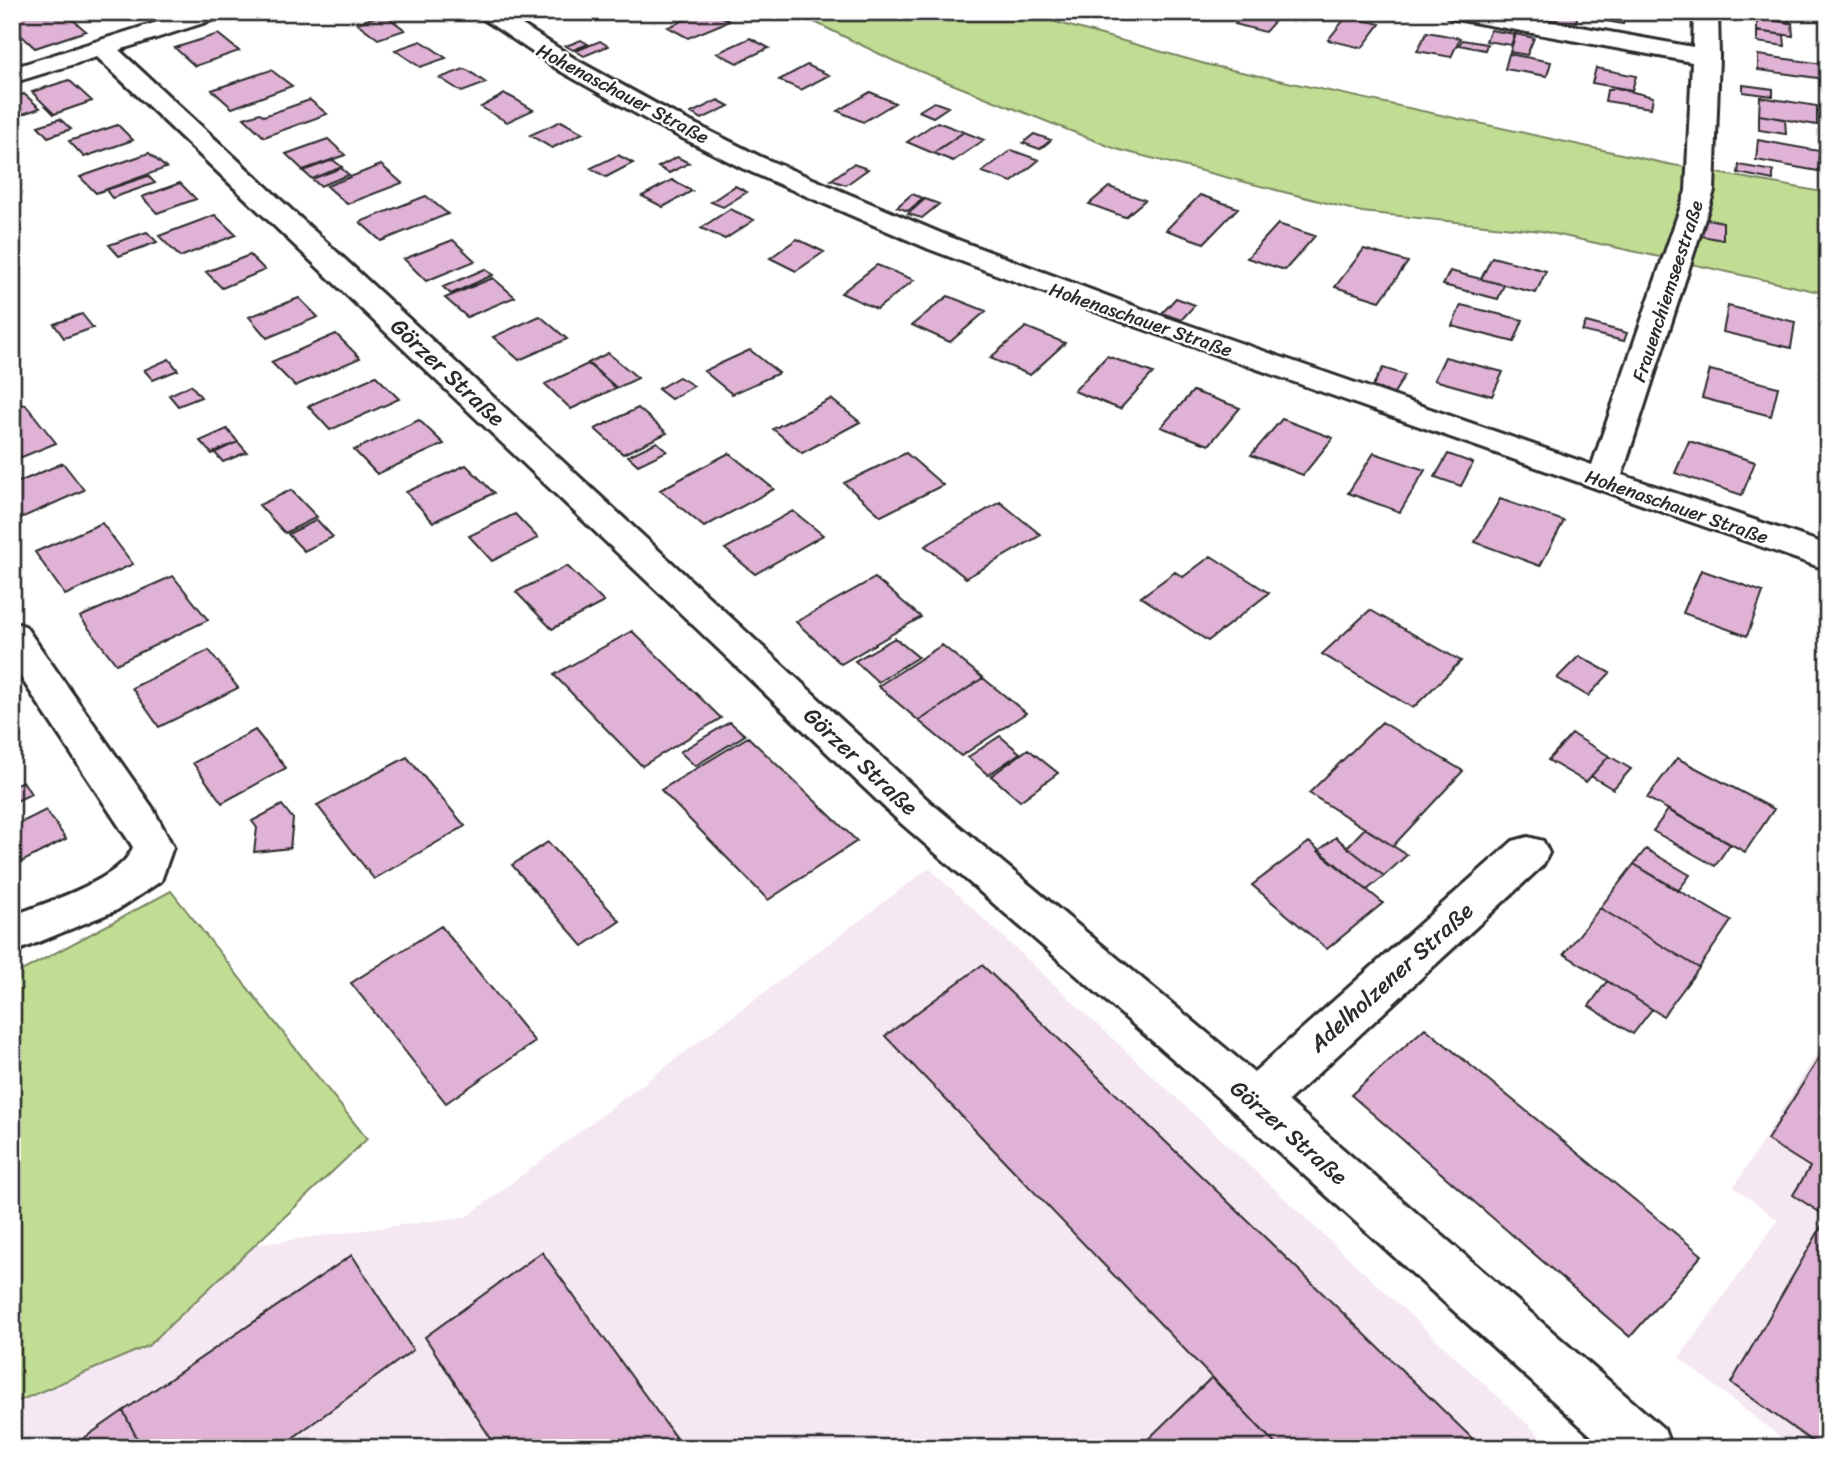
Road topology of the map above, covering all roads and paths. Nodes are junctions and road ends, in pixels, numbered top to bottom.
1 (214, 12) edge
2 (485, 12) edge
3 (1456, 12) edge
4 (1706, 12) edge
5 (101, 47) junction
6 (1706, 57) junction
7 (12, 76) edge
8 (1603, 481) junction
9 (1828, 558) edge
10 (12, 635) edge
11 (1528, 853) dead end
12 (12, 935) edge
13 (1255, 1101) junction
14 (1645, 1448) edge

1 - 5 street
2 - 8 street, Hohenaschauer Straße
3 - 6 street
4 - 6 street, Frauenchiemseestraße
5 - 7 street
5 - 13 street, Görzer Straße
6 - 8 street, Frauenchiemseestraße
8 - 9 street, Hohenaschauer Straße
10 - 12 street
11 - 13 street, Adelholzener Straße
13 - 14 street, Görzer Straße

